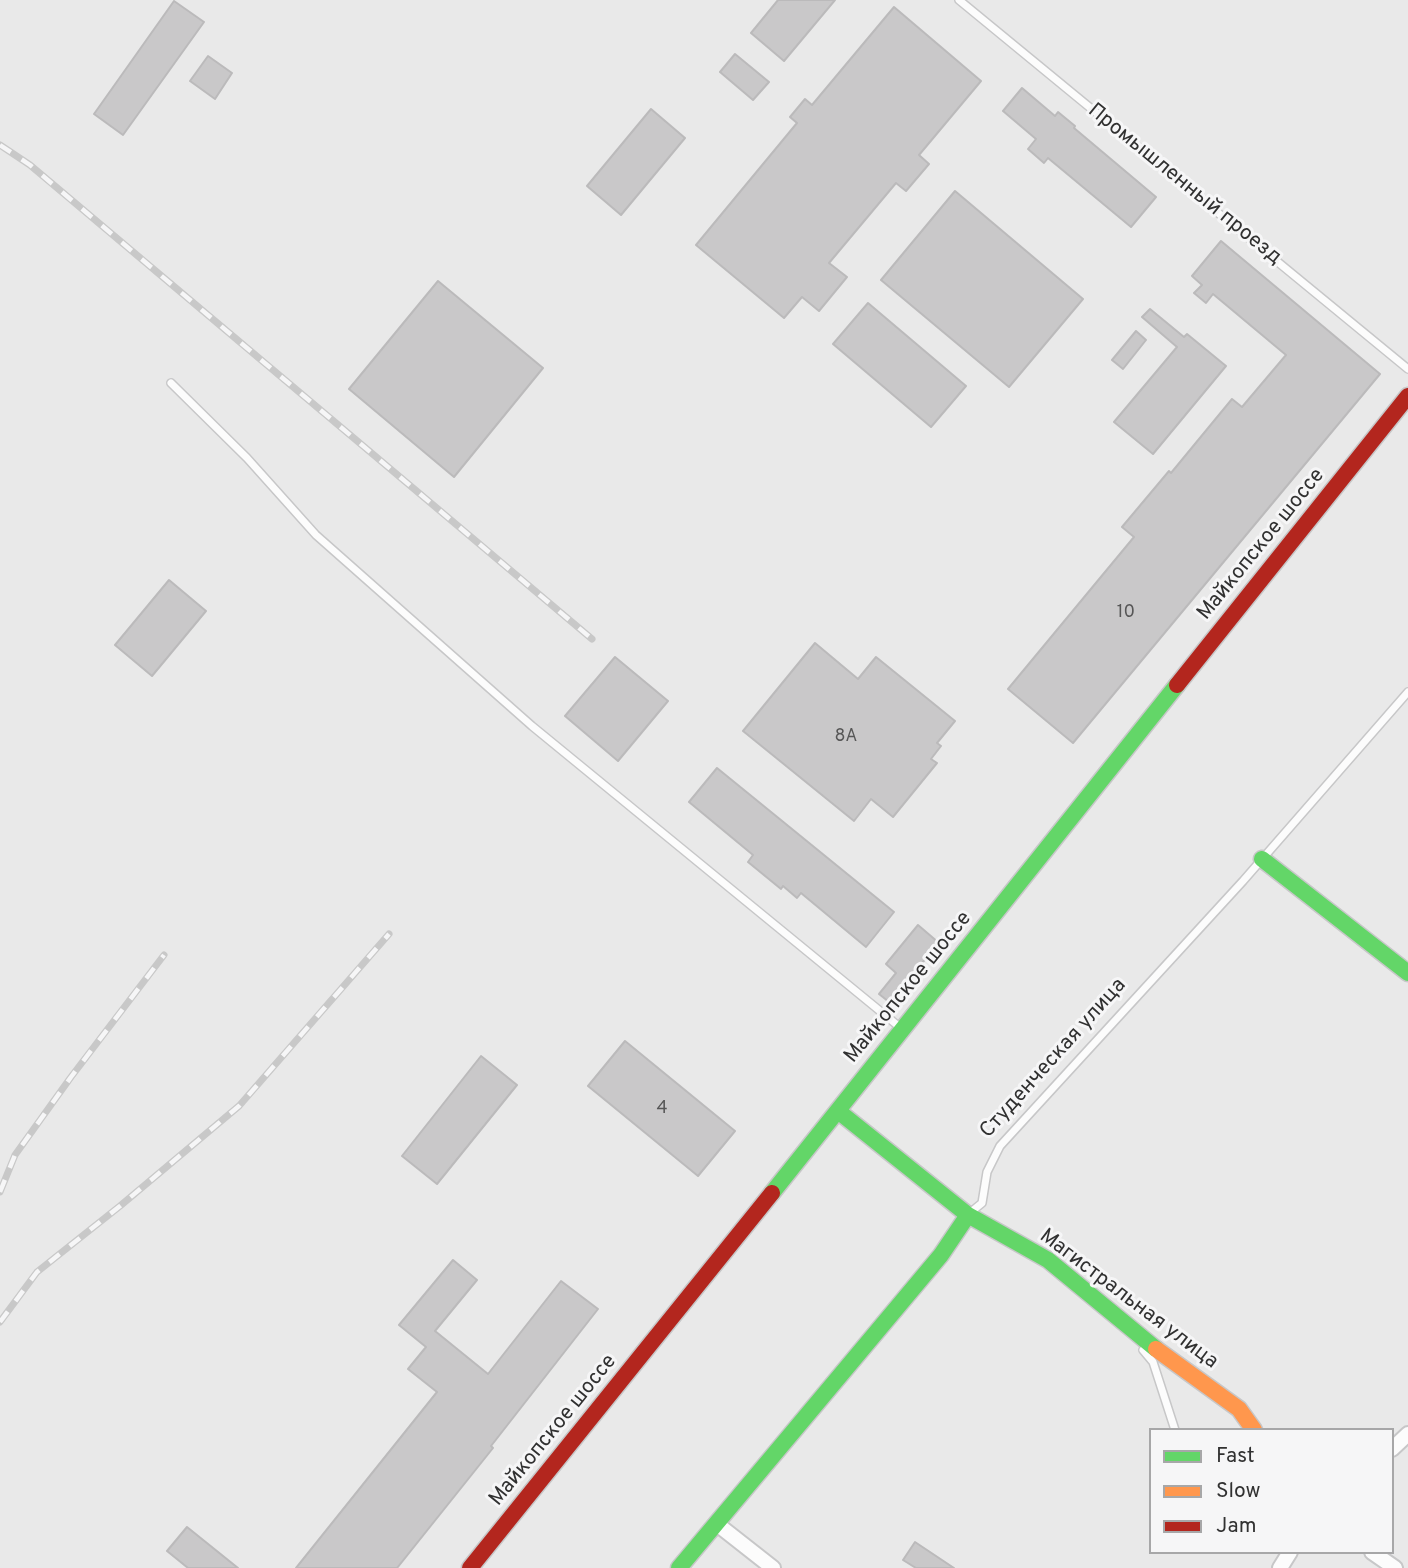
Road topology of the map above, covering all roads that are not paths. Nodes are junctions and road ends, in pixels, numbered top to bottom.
1 (959, 0) edge
2 (1408, 369) edge
3 (171, 383) dead end
4 (1408, 396) edge
5 (1408, 692) edge
6 (1262, 859) junction
7 (1408, 973) edge
8 (903, 1029) junction
9 (838, 1111) junction
10 (968, 1215) junction
11 (1109, 1309) junction
12 (1174, 1428) edge
13 (1253, 1428) edge
14 (1408, 1434) edge
15 (1394, 1447) edge
16 (717, 1524) junction
17 (1375, 1554) edge
18 (470, 1568) edge
19 (680, 1568) edge
20 (773, 1568) edge
21 (1395, 1568) edge

1 - 2 lane, Промышленный проезд
3 - 8 lane
4 - 8 street, Майкопское шоссе
5 - 6 lane, Студенческая улица
6 - 7 street
6 - 10 lane, Студенческая улица
8 - 9 street, Майкопское шоссе
9 - 10 street, Магистральная улица
9 - 18 street, Майкопское шоссе
10 - 11 street, Магистральная улица
10 - 16 street, Студенческая улица
11 - 12 lane
11 - 13 street, Магистральная улица
14 - 15 street
16 - 19 street, Студенческая улица
16 - 20 street
17 - 21 street

